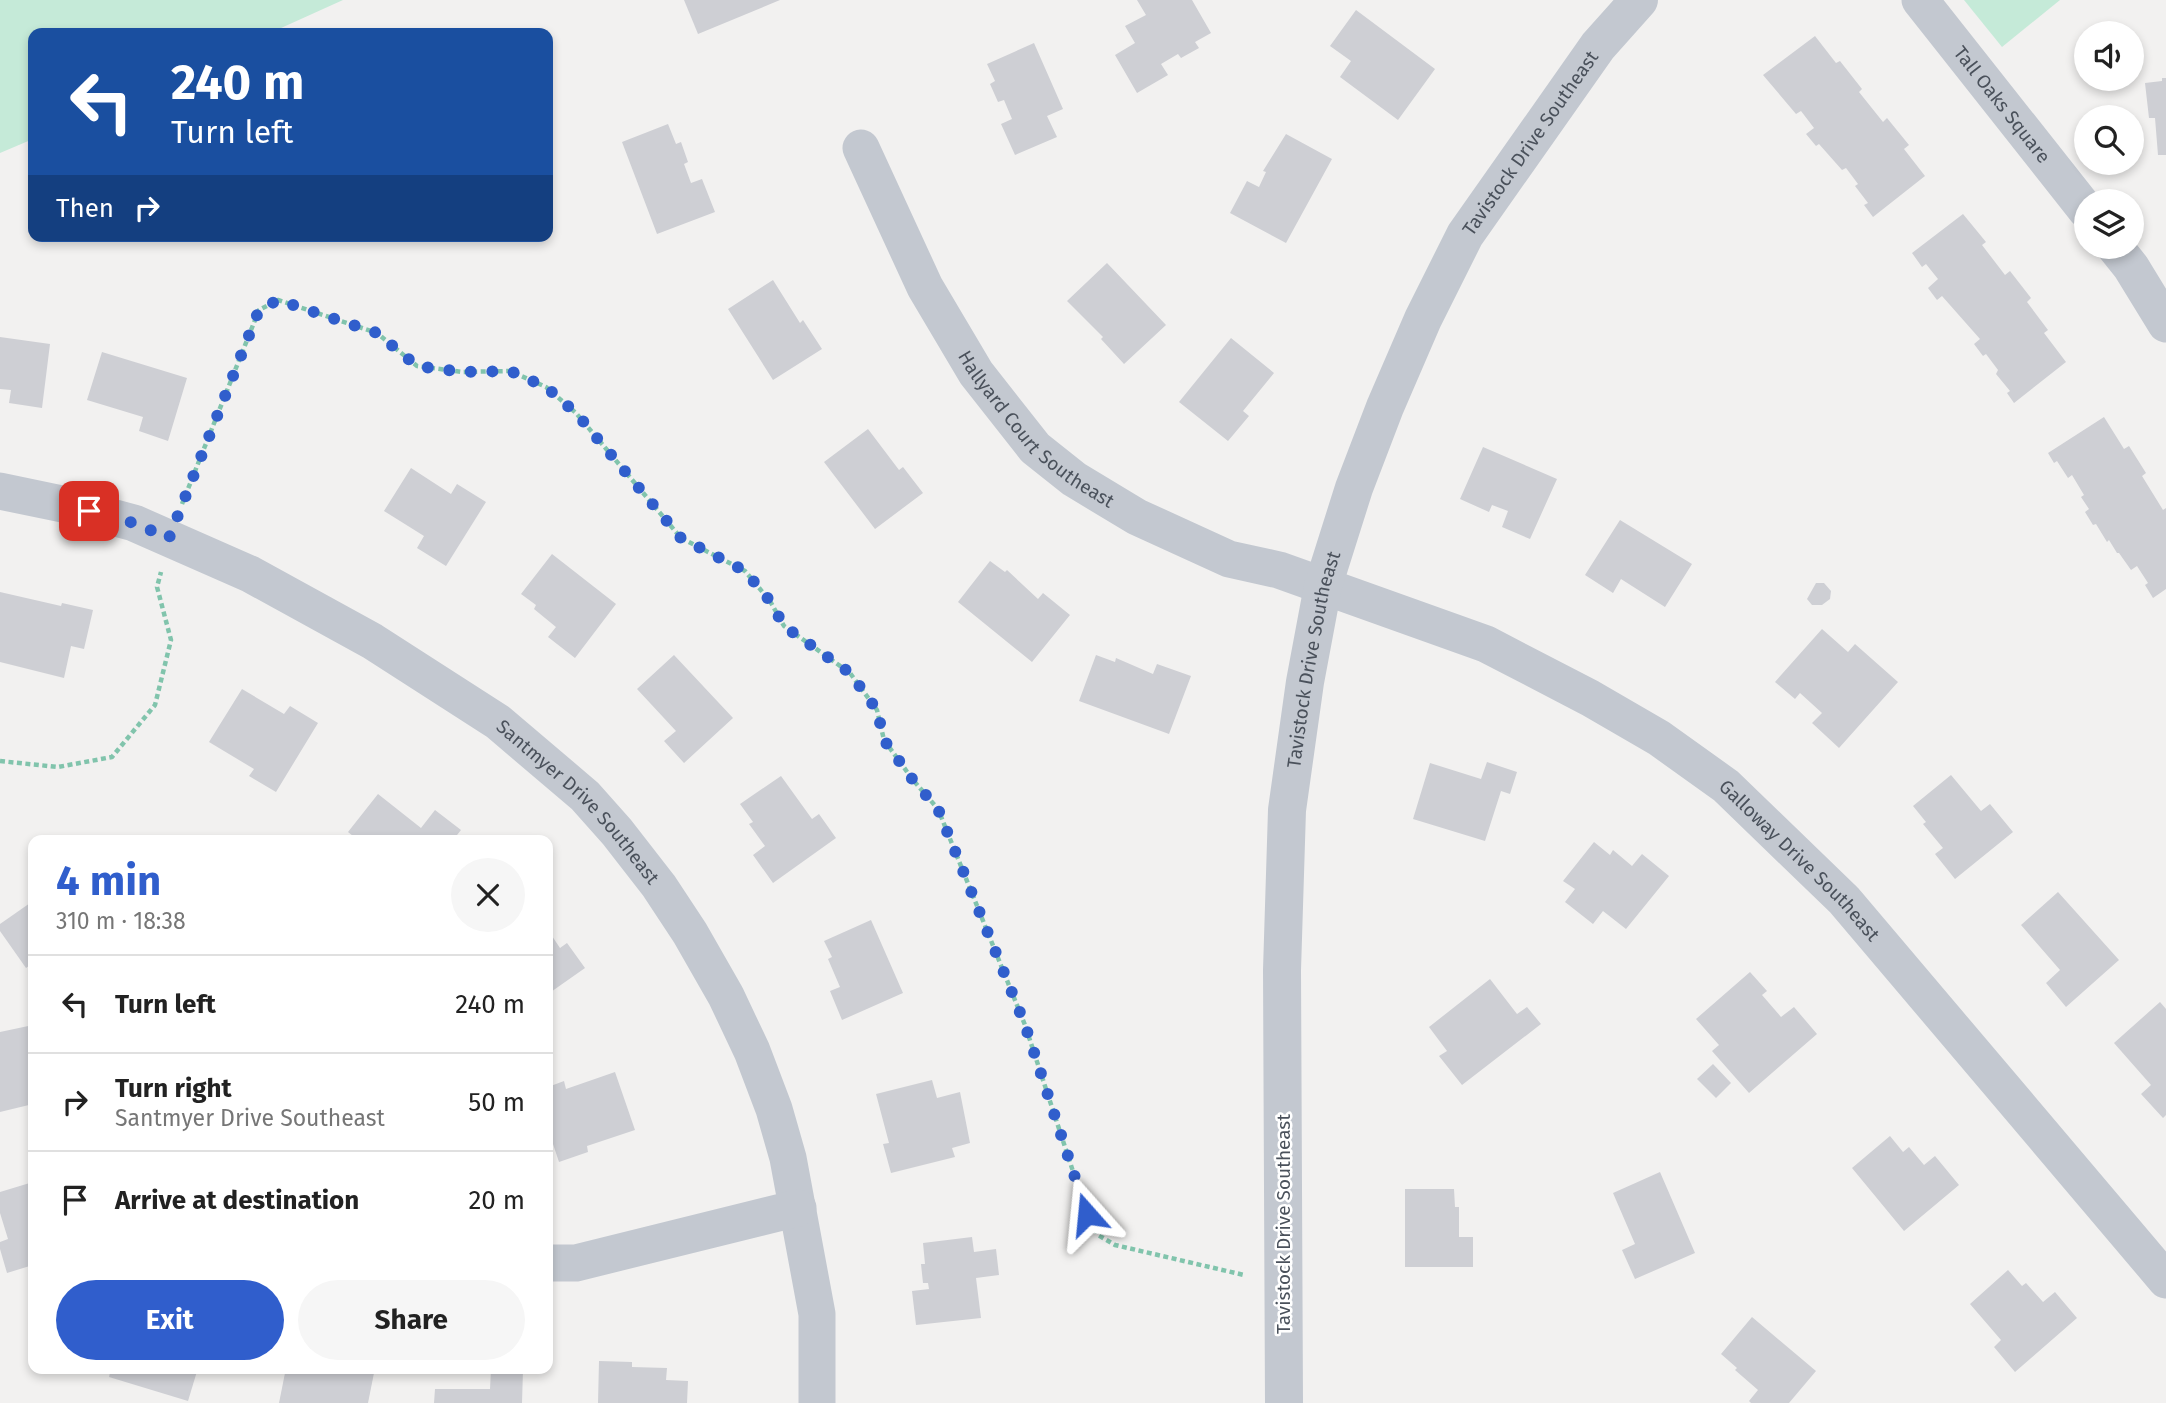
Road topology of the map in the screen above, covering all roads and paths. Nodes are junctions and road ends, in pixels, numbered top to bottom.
1 (1639, 0) edge
2 (1920, 0) edge
3 (861, 148) dead end
4 (2074, 195) edge
5 (2125, 259) edge
6 (2166, 324) edge
7 (0, 491) edge
8 (169, 538) junction
9 (1323, 586) junction
10 (0, 761) edge
11 (798, 1208) junction
12 (553, 1263) edge
13 (1244, 1275) dead end
14 (2166, 1280) edge
15 (817, 1403) edge
16 (1284, 1403) edge

1 - 9 street, Tavistock Drive Southeast
2 - 4 street, Tall Oaks Square
3 - 9 street, Hallyard Court Southeast
5 - 6 street
7 - 8 street, Santmyer Drive Southeast
8 - 10 path
8 - 11 street, Santmyer Drive Southeast
8 - 13 path
9 - 14 street, Galloway Drive Southeast
9 - 16 street, Tavistock Drive Southeast
11 - 12 street
11 - 15 street, Santmyer Drive Southeast

